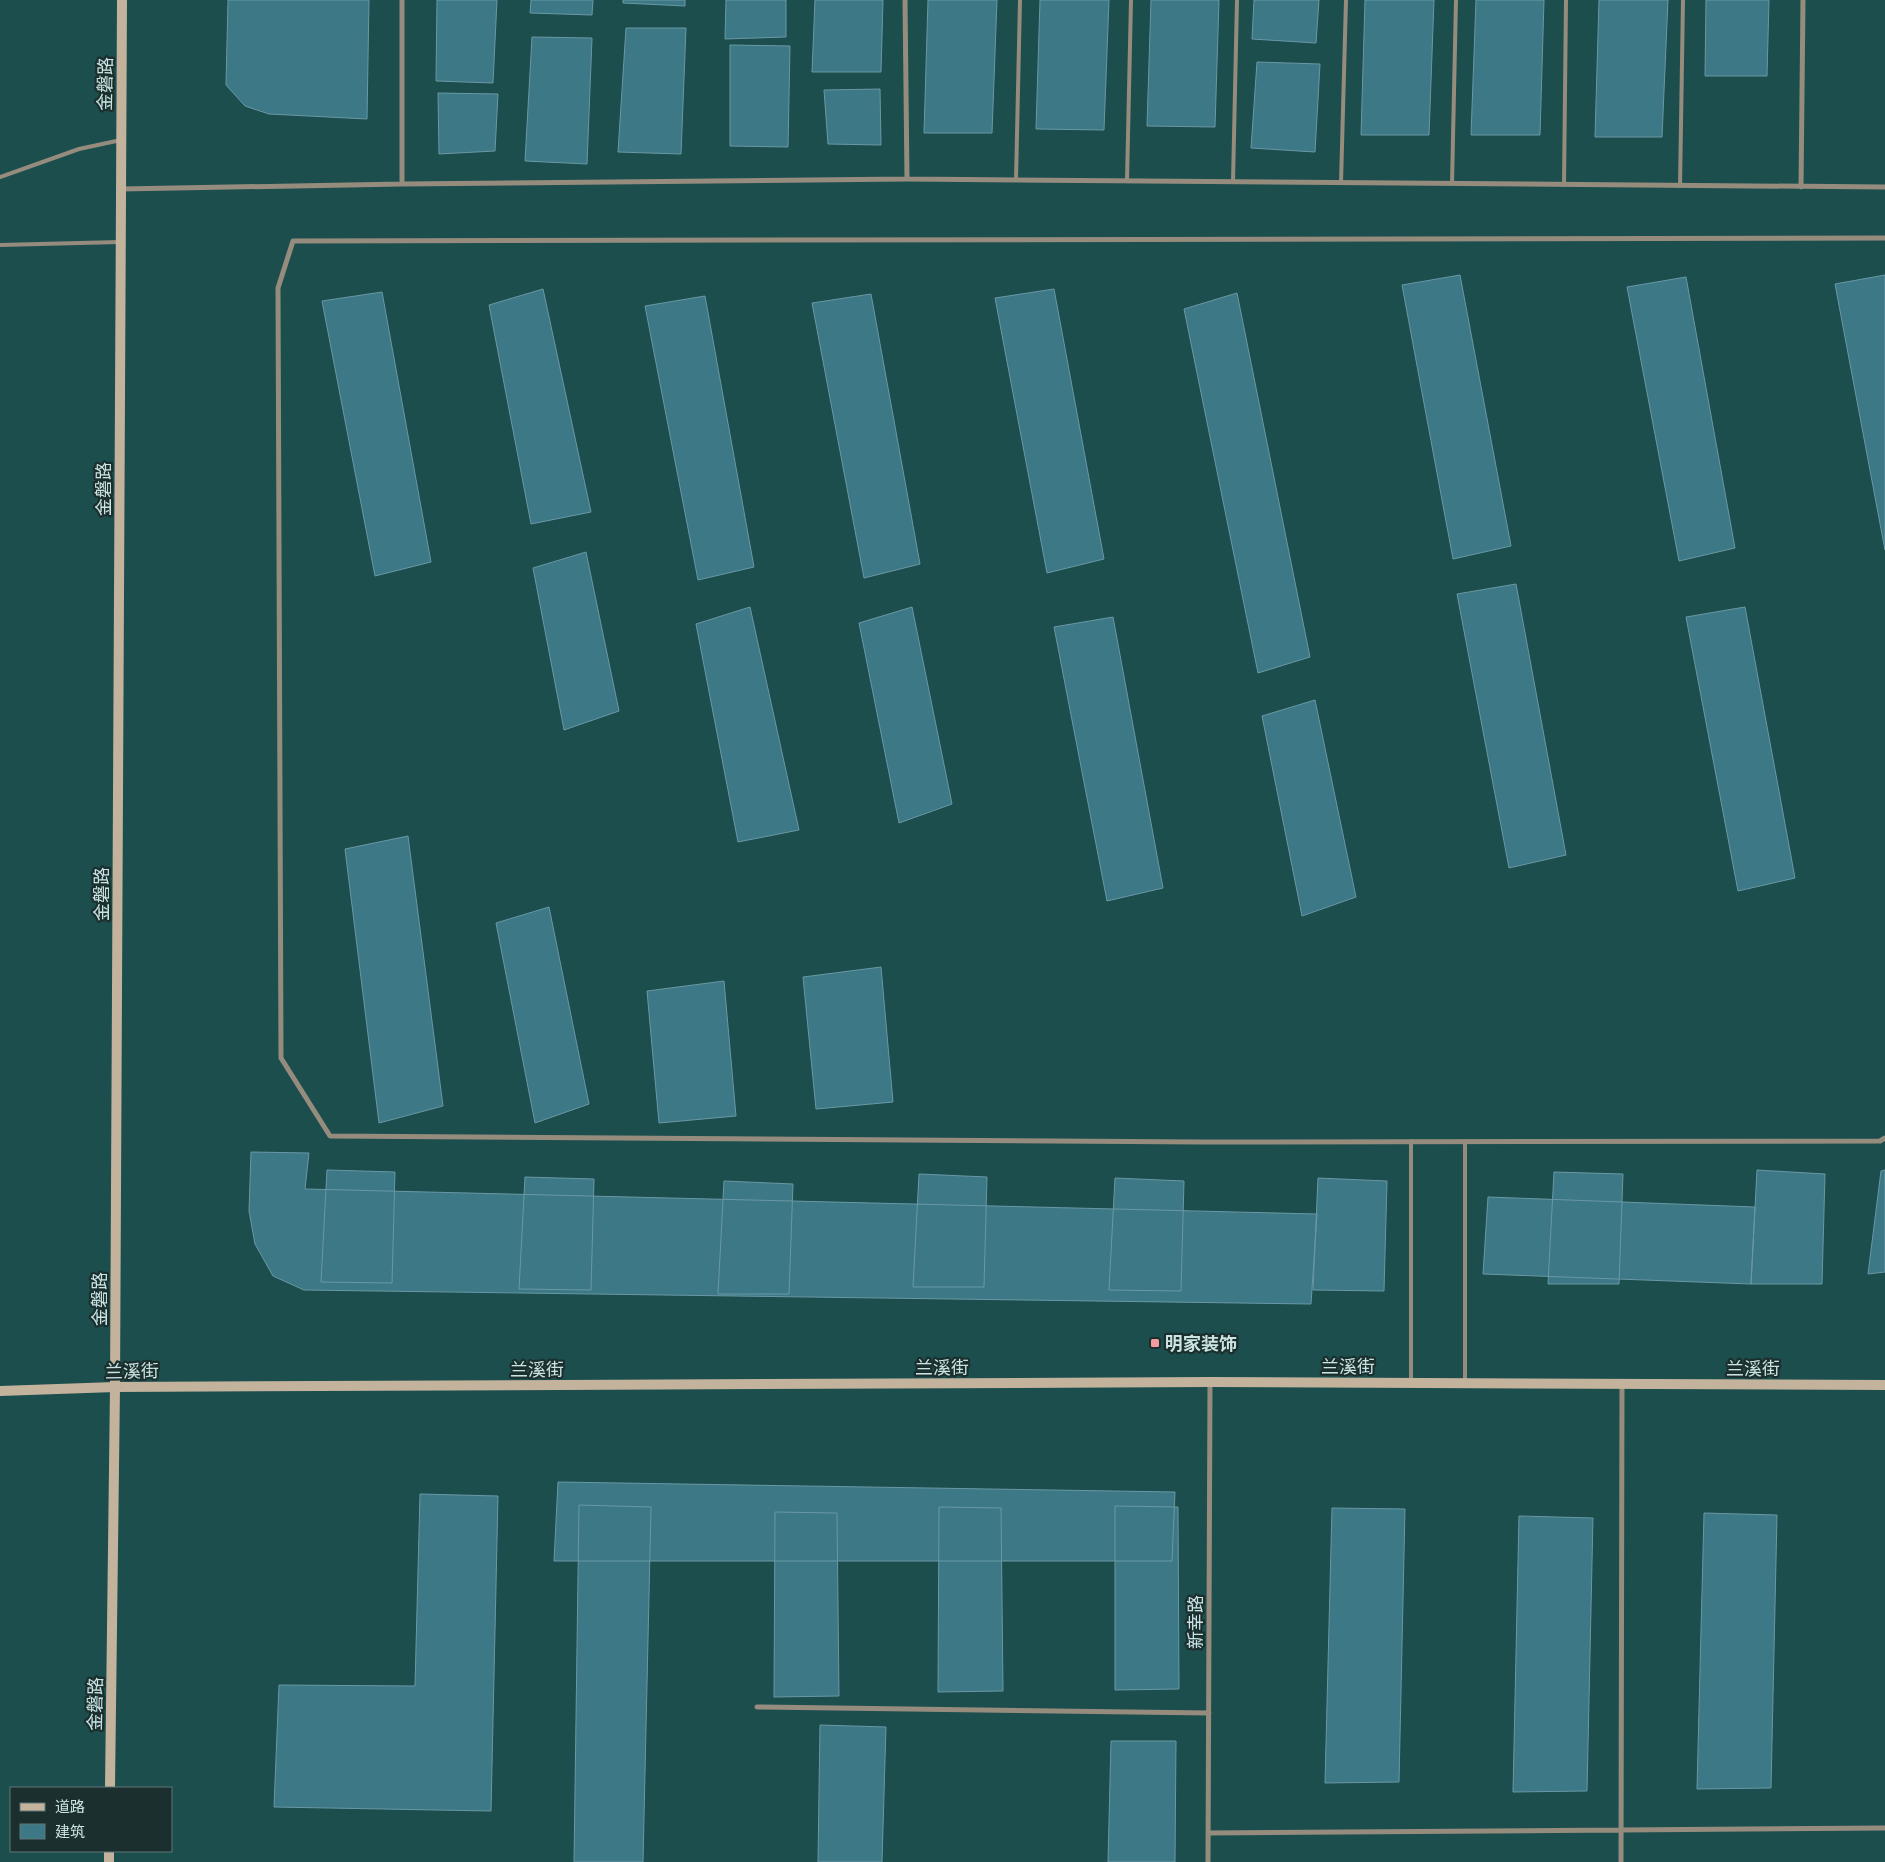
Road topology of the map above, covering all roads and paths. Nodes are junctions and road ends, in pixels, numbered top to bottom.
1 (122, 0) edge
2 (402, 0) edge
3 (905, 0) edge
4 (1020, 0) edge
5 (1131, 0) edge
6 (1237, 0) edge
7 (1346, 0) edge
8 (1456, 0) edge
9 (1566, 0) edge
10 (1683, 0) edge
11 (1804, 0) edge
12 (121, 140) junction
13 (0, 176) edge
14 (907, 179) junction
15 (1016, 180) junction
16 (1127, 180) junction
17 (1233, 182) junction
18 (1341, 183) junction
19 (402, 184) junction
20 (1452, 184) junction
21 (1564, 185) junction
22 (1680, 186) junction
23 (1801, 187) junction
24 (1885, 187) edge
25 (120, 189) junction
26 (1885, 238) edge
27 (120, 242) junction
28 (0, 246) edge
29 (1885, 1138) edge
30 (1411, 1141) junction
31 (1465, 1142) junction
32 (1210, 1382) junction
33 (1411, 1382) junction
34 (1465, 1383) junction
35 (1622, 1384) junction
36 (1885, 1385) edge
37 (115, 1388) junction
38 (0, 1391) edge
39 (757, 1707) dead end
40 (1209, 1714) junction
41 (110, 1787) edge
42 (1885, 1828) edge
43 (1622, 1830) junction
44 (1208, 1832) junction
45 (1208, 1862) edge
46 (1622, 1862) edge

1 - 12 street, 金磐路
2 - 19 street
3 - 14 street
4 - 15 lane
5 - 16 lane
6 - 17 lane
7 - 18 lane
8 - 20 lane
9 - 21 lane
10 - 22 lane
11 - 23 street
12 - 13 lane
12 - 25 street, 金磐路
14 - 15 street
14 - 19 street
15 - 16 street
16 - 17 street
17 - 18 street
18 - 20 street
19 - 25 street
20 - 21 street
21 - 22 street
22 - 23 street
23 - 24 street
25 - 27 street, 金磐路
26 - 30 street
27 - 28 lane
27 - 37 street, 金磐路
29 - 31 street
30 - 31 street
30 - 33 lane
31 - 34 lane
32 - 33 street, 兰溪街
32 - 37 street, 兰溪街
32 - 40 street, 新幸路
33 - 34 street, 兰溪街
34 - 35 street, 兰溪街
35 - 36 street, 兰溪街
35 - 43 street
37 - 38 street, 兰溪街
37 - 41 street, 金磐路
39 - 40 street
40 - 44 street, 新幸路
42 - 43 street
43 - 44 street
43 - 46 street
44 - 45 street, 新幸路

